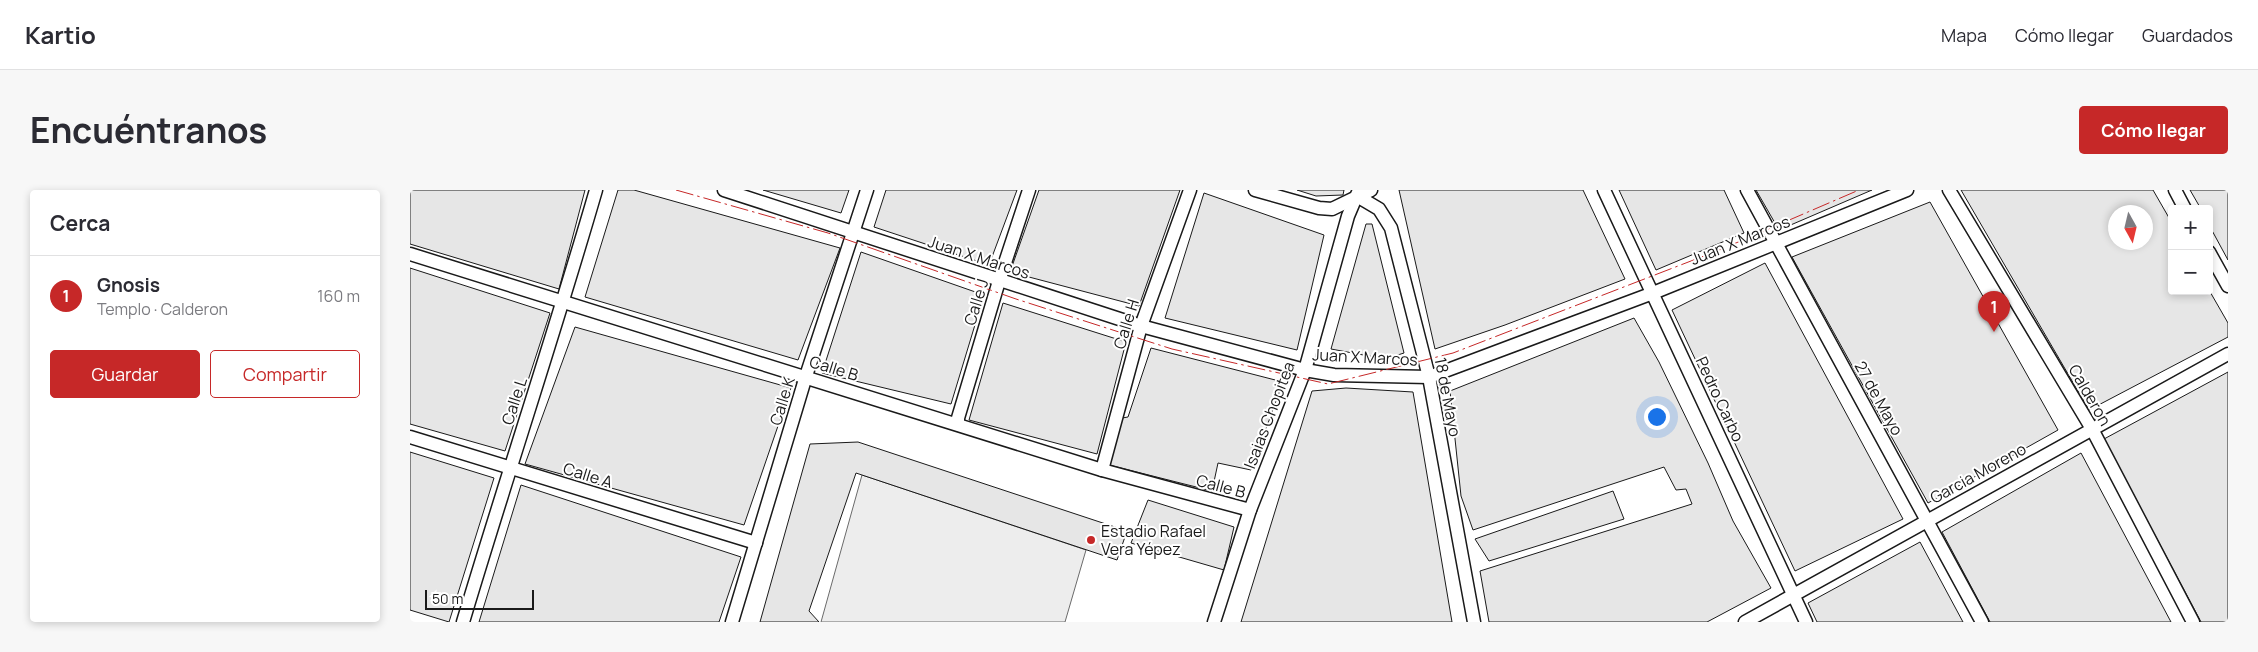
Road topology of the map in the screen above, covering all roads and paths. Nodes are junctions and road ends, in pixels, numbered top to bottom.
1 (596, 190) edge
2 (724, 190) edge
3 (867, 190) edge
4 (1029, 190) edge
5 (1190, 190) edge
6 (1255, 190) edge
7 (1371, 190) edge
8 (1604, 190) edge
9 (1747, 190) edge
10 (1907, 190) edge
11 (1949, 190) edge
12 (2174, 190) edge
13 (1358, 193) edge
14 (2183, 205) edge
15 (853, 232) junction
16 (1776, 243) junction
17 (410, 254) edge
18 (2213, 259) edge
19 (999, 281) junction
20 (2228, 286) edge
21 (1654, 293) junction
22 (563, 302) junction
23 (1141, 326) junction
24 (2228, 354) edge
25 (1305, 370) junction
26 (806, 376) junction
27 (1429, 377) junction
28 (958, 424) junction
29 (2092, 429) junction
30 (410, 437) edge
31 (509, 468) junction
32 (1102, 470) junction
33 (1250, 510) junction
34 (1926, 520) junction
35 (756, 542) junction
36 (1793, 596) junction
37 (463, 622) edge
38 (732, 622) edge
39 (1214, 622) edge
40 (1474, 622) edge
41 (1745, 622) edge
42 (1806, 622) edge
43 (1982, 622) edge
44 (2192, 622) edge

1 - 22 street, Calle L
2 - 15 street, Juan X Marcos
3 - 15 street, Calle K
4 - 19 street, Calle J
5 - 23 street, Calle H
6 - 13 street
7 - 13 street
8 - 21 street, Pedro Carbo
9 - 16 street, 27 de Mayo
10 - 16 street, Juan X Marcos
11 - 29 street, Calderon
12 - 14 street
13 - 25 street, Isaias Chopitea
13 - 27 street, 18 de Mayo
15 - 19 street, Juan X Marcos
15 - 26 street, Calle K
16 - 21 street, Juan X Marcos
16 - 34 street, 27 de Mayo
17 - 22 street, Calle B
18 - 20 street
19 - 23 street, Juan X Marcos
19 - 28 street, Calle J
21 - 27 street, Juan X Marcos
21 - 36 street, Pedro Carbo
22 - 26 street, Calle B
22 - 31 street, Calle L
23 - 25 street, Juan X Marcos
23 - 32 street, Calle H
24 - 29 street, Garcia Moreno
25 - 27 street, Juan X Marcos
25 - 33 street, Isaias Chopitea
26 - 28 street, Calle B
26 - 35 street, Calle K
27 - 40 street, 18 de Mayo
28 - 32 street, Calle B
29 - 34 street, Garcia Moreno
29 - 44 street, Calderon
30 - 31 street, Calle A
31 - 35 street, Calle A
31 - 37 street, Calle L
32 - 33 street, Calle B
33 - 39 street, Isaias Chopitea
34 - 36 street, Garcia Moreno
34 - 43 street, 27 de Mayo
35 - 38 street, Calle K
36 - 41 street, Garcia Moreno
36 - 42 street, Pedro Carbo

